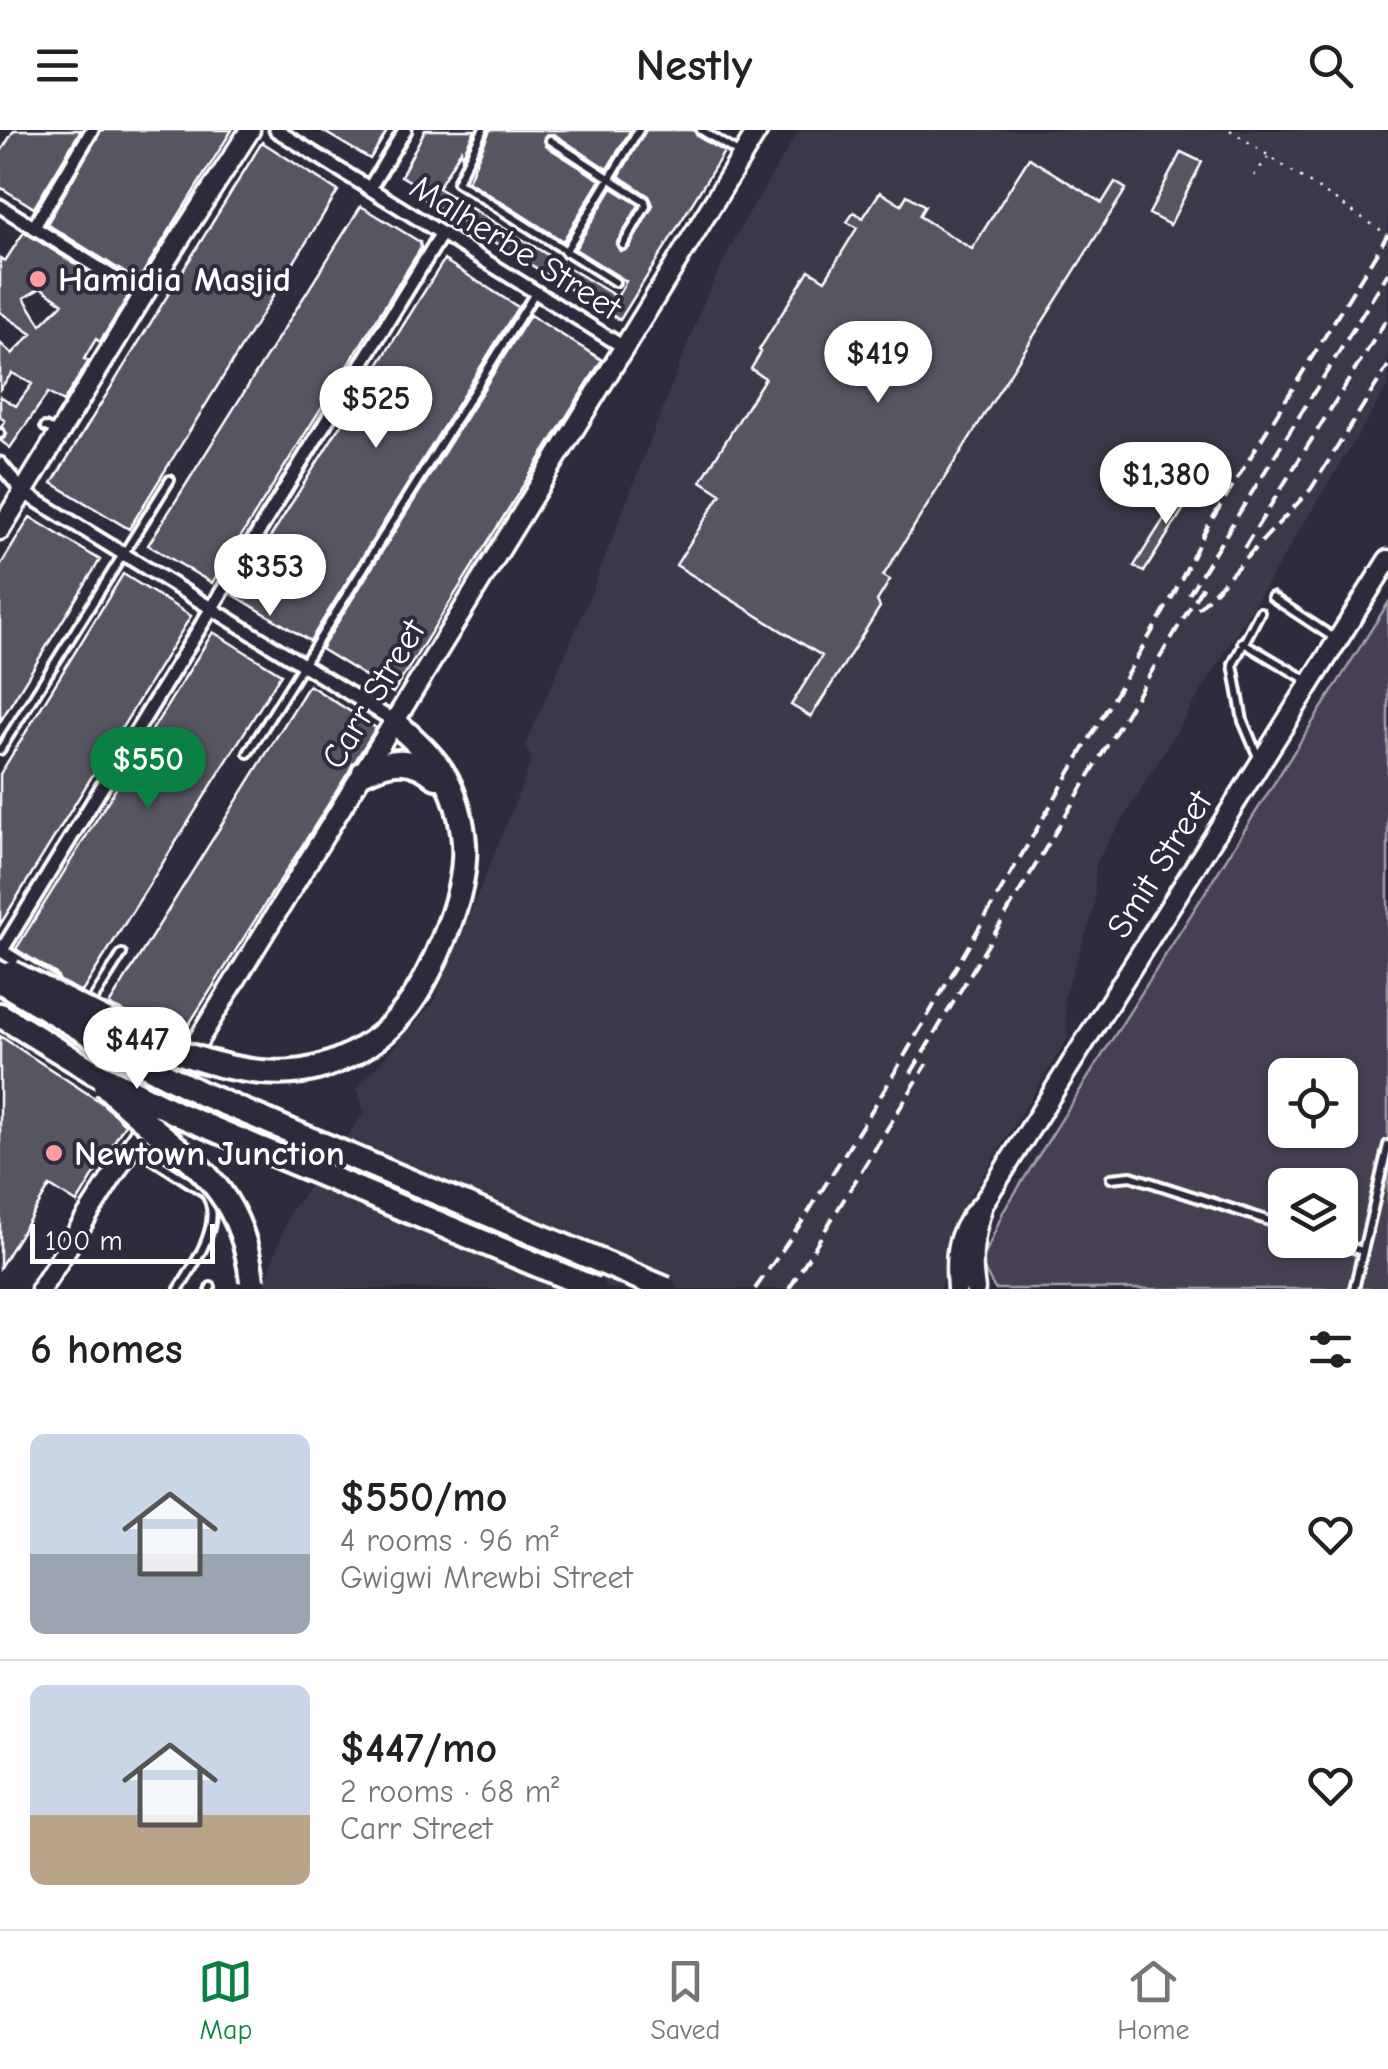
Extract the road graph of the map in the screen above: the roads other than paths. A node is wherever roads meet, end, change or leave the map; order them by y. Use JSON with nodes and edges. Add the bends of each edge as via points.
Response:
{"nodes":[{"id":1,"x":92,"y":130,"type":"edge"},
{"id":2,"x":250,"y":130,"type":"edge"},
{"id":3,"x":276,"y":130,"type":"edge"},
{"id":4,"x":406,"y":130,"type":"edge"},
{"id":5,"x":484,"y":130,"type":"edge"},
{"id":6,"x":639,"y":130,"type":"edge"},
{"id":7,"x":701,"y":130,"type":"edge"},
{"id":8,"x":758,"y":130,"type":"edge"},
{"id":9,"x":550,"y":140,"type":"dead end"},
{"id":10,"x":742,"y":156,"type":"junction"},
{"id":11,"x":611,"y":176,"type":"junction"},
{"id":12,"x":369,"y":188,"type":"junction"},
{"id":13,"x":0,"y":206,"type":"edge"},
{"id":14,"x":34,"y":227,"type":"junction"},
{"id":15,"x":442,"y":234,"type":"junction"},
{"id":16,"x":624,"y":245,"type":"dead end"},
{"id":17,"x":565,"y":252,"type":"junction"},
{"id":18,"x":615,"y":282,"type":"dead end"},
{"id":19,"x":536,"y":292,"type":"junction"},
{"id":20,"x":143,"y":296,"type":"junction"},
{"id":21,"x":625,"y":348,"type":"junction"},
{"id":22,"x":0,"y":464,"type":"edge"},
{"id":23,"x":170,"y":480,"type":"dead end"},
{"id":24,"x":23,"y":492,"type":"junction"},
{"id":25,"x":0,"y":530,"type":"edge"},
{"id":26,"x":124,"y":554,"type":"junction"},
{"id":27,"x":1388,"y":560,"type":"edge"},
{"id":28,"x":1272,"y":597,"type":"dead end"},
{"id":29,"x":214,"y":608,"type":"junction"},
{"id":30,"x":1260,"y":612,"type":"dead end"},
{"id":31,"x":1338,"y":640,"type":"junction"},
{"id":32,"x":1242,"y":642,"type":"junction"},
{"id":33,"x":301,"y":664,"type":"junction"},
{"id":34,"x":1312,"y":684,"type":"junction"},
{"id":35,"x":394,"y":720,"type":"junction"},
{"id":36,"x":0,"y":750,"type":"edge"},
{"id":37,"x":248,"y":753,"type":"dead end"},
{"id":38,"x":1261,"y":765,"type":"junction"},
{"id":39,"x":364,"y":772,"type":"junction"},
{"id":40,"x":450,"y":788,"type":"junction"},
{"id":41,"x":122,"y":954,"type":"dead end"},
{"id":42,"x":1,"y":956,"type":"edge"},
{"id":43,"x":0,"y":982,"type":"edge"},
{"id":44,"x":89,"y":1006,"type":"junction"},
{"id":45,"x":0,"y":1014,"type":"edge"},
{"id":46,"x":183,"y":1065,"type":"junction"},
{"id":47,"x":92,"y":1072,"type":"junction"},
{"id":48,"x":132,"y":1145,"type":"junction"},
{"id":49,"x":1388,"y":1145,"type":"edge"},
{"id":50,"x":1111,"y":1178,"type":"dead end"},
{"id":51,"x":1268,"y":1220,"type":"edge"},
{"id":52,"x":1358,"y":1250,"type":"edge"},
{"id":53,"x":1362,"y":1251,"type":"junction"},
{"id":54,"x":251,"y":1285,"type":"edge"},
{"id":55,"x":972,"y":1288,"type":"edge"},
{"id":56,"x":41,"y":1289,"type":"edge"},
{"id":57,"x":180,"y":1289,"type":"edge"},
{"id":58,"x":595,"y":1289,"type":"edge"},
{"id":59,"x":666,"y":1289,"type":"edge"},
{"id":60,"x":1354,"y":1289,"type":"edge"}],
"edges":[{"from":1,"to":14,"type":"street"},
{"from":2,"to":20,"type":"street"},
{"from":3,"to":12,"type":"street","name":"Malherbe Street"},
{"from":4,"to":12,"type":"street"},
{"from":5,"to":17,"type":"lane","via":[[457,182]]},
{"from":6,"to":11,"type":"lane"},
{"from":7,"to":10,"type":"lane"},
{"from":8,"to":10,"type":"street","name":"Carr Street"},
{"from":9,"to":11,"type":"lane"},
{"from":10,"to":21,"type":"street","name":"Carr Street"},
{"from":11,"to":16,"type":"lane","via":[[646,206]]},
{"from":11,"to":17,"type":"lane"},
{"from":12,"to":15,"type":"street","name":"Malherbe Street"},
{"from":13,"to":14,"type":"street"},
{"from":14,"to":20,"type":"street"},
{"from":15,"to":19,"type":"street","name":"Malherbe Street"},
{"from":15,"to":29,"type":"street"},
{"from":17,"to":18,"type":"lane"},
{"from":19,"to":21,"type":"street","name":"Malherbe Street"},
{"from":19,"to":33,"type":"lane"},
{"from":20,"to":24,"type":"street","via":[[52,430]]},
{"from":21,"to":35,"type":"street","name":"Carr Street"},
{"from":22,"to":24,"type":"street"},
{"from":23,"to":26,"type":"lane"},
{"from":24,"to":25,"type":"street"},
{"from":24,"to":26,"type":"street"},
{"from":26,"to":29,"type":"street"},
{"from":26,"to":36,"type":"lane"},
{"from":27,"to":31,"type":"street","name":"Smit Street"},
{"from":28,"to":31,"type":"lane"},
{"from":29,"to":33,"type":"street"},
{"from":29,"to":42,"type":"street"},
{"from":30,"to":32,"type":"lane"},
{"from":31,"to":34,"type":"street","name":"Smit Street"},
{"from":32,"to":34,"type":"lane"},
{"from":32,"to":38,"type":"lane","via":[[1233,664],[1238,701]]},
{"from":33,"to":35,"type":"street"},
{"from":33,"to":37,"type":"lane"},
{"from":34,"to":38,"type":"street","name":"Smit Street"},
{"from":35,"to":39,"type":"street","name":"Carr Street"},
{"from":35,"to":40,"type":"highway"},
{"from":38,"to":55,"type":"street","name":"Smit Street","via":[[961,1230],[955,1260]]},
{"from":39,"to":40,"type":"highway","via":[[408,760]]},
{"from":39,"to":46,"type":"street","name":"Carr Street"},
{"from":40,"to":42,"type":"highway","bridge":true,"via":[[463,872],[424,978],[387,1030],[324,1066],[266,1074],[208,1063],[164,1046]]},
{"from":41,"to":44,"type":"lane"},
{"from":42,"to":44,"type":"street"},
{"from":43,"to":59,"type":"highway","bridge":true,"via":[[200,1092]]},
{"from":44,"to":46,"type":"street"},
{"from":45,"to":47,"type":"highway"},
{"from":46,"to":48,"type":"street","name":"Carr Street"},
{"from":47,"to":54,"type":"highway","bridge":true,"via":[[211,1179],[241,1226]]},
{"from":47,"to":58,"type":"highway","bridge":true},
{"from":48,"to":56,"type":"street","name":"Carr Street"},
{"from":48,"to":57,"type":"lane","via":[[211,1201],[212,1220]]},
{"from":49,"to":53,"type":"lane"},
{"from":50,"to":51,"type":"lane","via":[[1131,1176]]},
{"from":52,"to":53,"type":"lane"},
{"from":53,"to":60,"type":"lane"}]}
